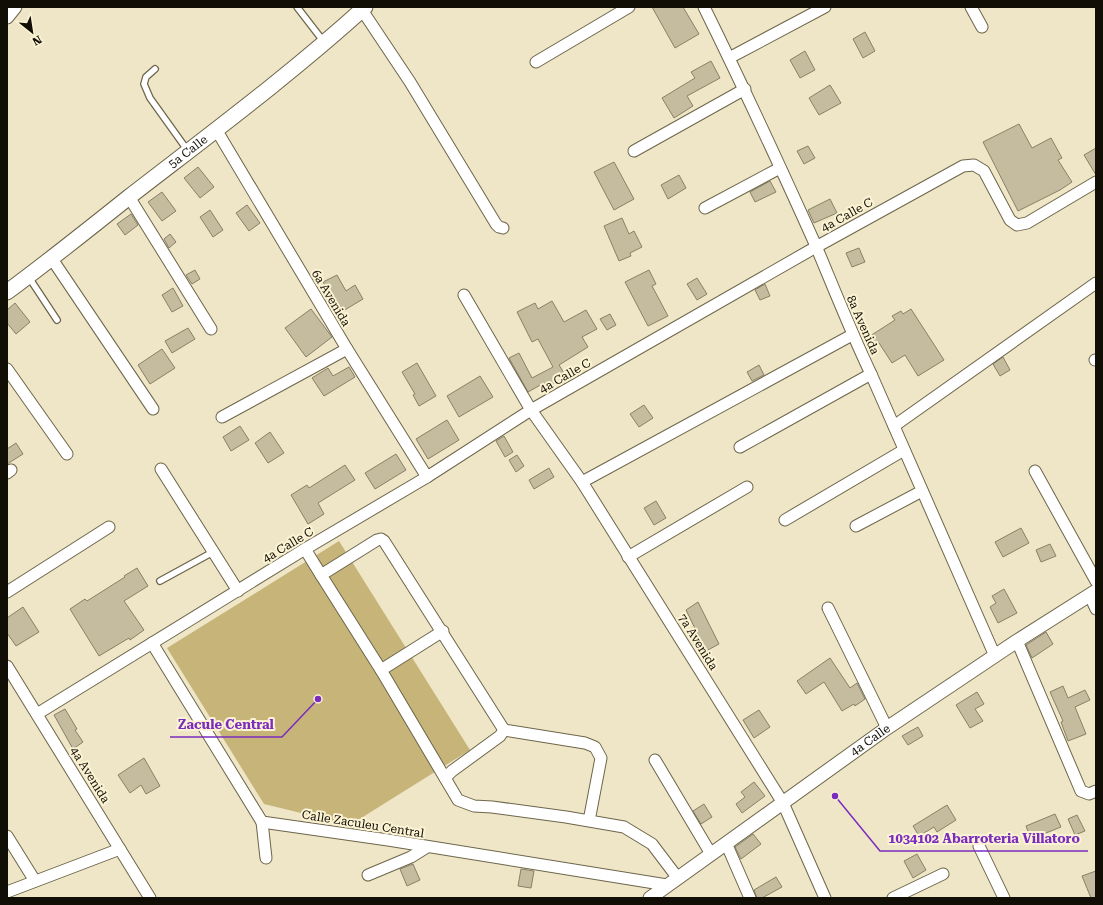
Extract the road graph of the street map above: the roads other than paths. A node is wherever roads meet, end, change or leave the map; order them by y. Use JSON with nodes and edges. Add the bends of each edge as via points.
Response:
{"nodes":[{"id":1,"x":15,"y":7,"type":"edge"},
{"id":2,"x":297,"y":7,"type":"edge"},
{"id":3,"x":629,"y":7,"type":"edge"},
{"id":4,"x":704,"y":7,"type":"edge"},
{"id":5,"x":825,"y":7,"type":"edge"},
{"id":6,"x":971,"y":7,"type":"edge"},
{"id":7,"x":364,"y":8,"type":"edge"},
{"id":8,"x":7,"y":17,"type":"edge"},
{"id":9,"x":982,"y":27,"type":"dead end"},
{"id":10,"x":325,"y":43,"type":"junction"},
{"id":11,"x":729,"y":58,"type":"junction"},
{"id":12,"x":536,"y":62,"type":"dead end"},
{"id":13,"x":155,"y":69,"type":"dead end"},
{"id":14,"x":745,"y":89,"type":"junction"},
{"id":15,"x":217,"y":130,"type":"junction"},
{"id":16,"x":634,"y":150,"type":"dead end"},
{"id":17,"x":189,"y":152,"type":"junction"},
{"id":18,"x":780,"y":168,"type":"junction"},
{"id":19,"x":1096,"y":182,"type":"edge"},
{"id":20,"x":129,"y":197,"type":"junction"},
{"id":21,"x":704,"y":208,"type":"dead end"},
{"id":22,"x":504,"y":228,"type":"dead end"},
{"id":23,"x":816,"y":247,"type":"junction"},
{"id":24,"x":52,"y":259,"type":"junction"},
{"id":25,"x":28,"y":276,"type":"junction"},
{"id":26,"x":1096,"y":283,"type":"edge"},
{"id":27,"x":7,"y":292,"type":"edge"},
{"id":28,"x":464,"y":295,"type":"dead end"},
{"id":29,"x":57,"y":320,"type":"dead end"},
{"id":30,"x":211,"y":329,"type":"dead end"},
{"id":31,"x":852,"y":335,"type":"junction"},
{"id":32,"x":347,"y":349,"type":"junction"},
{"id":33,"x":7,"y":369,"type":"edge"},
{"id":34,"x":872,"y":374,"type":"junction"},
{"id":35,"x":153,"y":409,"type":"dead end"},
{"id":36,"x":531,"y":410,"type":"junction"},
{"id":37,"x":222,"y":417,"type":"dead end"},
{"id":38,"x":894,"y":426,"type":"junction"},
{"id":39,"x":740,"y":447,"type":"dead end"},
{"id":40,"x":904,"y":450,"type":"junction"},
{"id":41,"x":67,"y":454,"type":"dead end"},
{"id":42,"x":161,"y":469,"type":"dead end"},
{"id":43,"x":1035,"y":471,"type":"dead end"},
{"id":44,"x":427,"y":477,"type":"junction"},
{"id":45,"x":582,"y":482,"type":"junction"},
{"id":46,"x":747,"y":487,"type":"dead end"},
{"id":47,"x":922,"y":491,"type":"junction"},
{"id":48,"x":785,"y":520,"type":"dead end"},
{"id":49,"x":856,"y":526,"type":"dead end"},
{"id":50,"x":109,"y":527,"type":"dead end"},
{"id":51,"x":305,"y":549,"type":"junction"},
{"id":52,"x":213,"y":552,"type":"junction"},
{"id":53,"x":628,"y":557,"type":"junction"},
{"id":54,"x":321,"y":575,"type":"junction"},
{"id":55,"x":160,"y":581,"type":"dead end"},
{"id":56,"x":1096,"y":581,"type":"edge"},
{"id":57,"x":238,"y":591,"type":"junction"},
{"id":58,"x":7,"y":592,"type":"edge"},
{"id":59,"x":1093,"y":594,"type":"edge"},
{"id":60,"x":828,"y":608,"type":"dead end"},
{"id":61,"x":1096,"y":609,"type":"edge"},
{"id":62,"x":443,"y":632,"type":"junction"},
{"id":63,"x":1017,"y":641,"type":"junction"},
{"id":64,"x":152,"y":643,"type":"junction"},
{"id":65,"x":995,"y":656,"type":"junction"},
{"id":66,"x":7,"y":666,"type":"edge"},
{"id":67,"x":380,"y":670,"type":"junction"},
{"id":68,"x":37,"y":714,"type":"junction"},
{"id":69,"x":887,"y":728,"type":"junction"},
{"id":70,"x":504,"y":730,"type":"junction"},
{"id":71,"x":655,"y":760,"type":"dead end"},
{"id":72,"x":445,"y":778,"type":"junction"},
{"id":73,"x":1096,"y":790,"type":"edge"},
{"id":74,"x":783,"y":803,"type":"junction"},
{"id":75,"x":589,"y":821,"type":"junction"},
{"id":76,"x":262,"y":822,"type":"junction"},
{"id":77,"x":7,"y":836,"type":"edge"},
{"id":78,"x":726,"y":843,"type":"junction"},
{"id":79,"x":427,"y":846,"type":"junction"},
{"id":80,"x":979,"y":846,"type":"dead end"},
{"id":81,"x":120,"y":849,"type":"junction"},
{"id":82,"x":712,"y":854,"type":"junction"},
{"id":83,"x":266,"y":858,"type":"dead end"},
{"id":84,"x":943,"y":874,"type":"dead end"},
{"id":85,"x":368,"y":875,"type":"dead end"},
{"id":86,"x":35,"y":881,"type":"junction"},
{"id":87,"x":672,"y":881,"type":"junction"},
{"id":88,"x":7,"y":892,"type":"edge"},
{"id":89,"x":150,"y":898,"type":"edge"},
{"id":90,"x":650,"y":898,"type":"edge"},
{"id":91,"x":750,"y":898,"type":"edge"},
{"id":92,"x":824,"y":898,"type":"edge"},
{"id":93,"x":893,"y":898,"type":"edge"},
{"id":94,"x":1004,"y":898,"type":"edge"}],
"edges":[{"from":1,"to":8,"type":"street"},
{"from":2,"to":10,"type":"lane"},
{"from":3,"to":12,"type":"street"},
{"from":4,"to":11,"type":"street","name":"8a Avenida"},
{"from":5,"to":11,"type":"street"},
{"from":6,"to":9,"type":"street"},
{"from":7,"to":10,"type":"main road","name":"5a Calle"},
{"from":7,"to":22,"type":"street","via":[[496,224]]},
{"from":10,"to":15,"type":"main road","name":"5a Calle"},
{"from":11,"to":14,"type":"street","name":"8a Avenida"},
{"from":13,"to":17,"type":"lane","via":[[146,77],[144,84],[150,98]]},
{"from":14,"to":16,"type":"street"},
{"from":14,"to":18,"type":"street","name":"8a Avenida"},
{"from":15,"to":17,"type":"main road","name":"5a Calle"},
{"from":15,"to":32,"type":"street","name":"6a Avenida"},
{"from":17,"to":20,"type":"main road","name":"5a Calle"},
{"from":18,"to":21,"type":"street"},
{"from":18,"to":23,"type":"street","name":"8a Avenida"},
{"from":19,"to":23,"type":"street","name":"4a Calle C","via":[[1027,223],[1017,225],[1010,220],[984,171],[974,165],[963,166]]},
{"from":20,"to":24,"type":"main road","name":"5a Calle"},
{"from":20,"to":30,"type":"street"},
{"from":23,"to":31,"type":"street","name":"8a Avenida"},
{"from":23,"to":36,"type":"street","name":"4a Calle C"},
{"from":24,"to":25,"type":"main road","name":"5a Calle"},
{"from":24,"to":35,"type":"street"},
{"from":25,"to":27,"type":"main road","name":"5a Calle"},
{"from":25,"to":29,"type":"lane"},
{"from":26,"to":38,"type":"street"},
{"from":28,"to":36,"type":"street","name":"7a Avenida"},
{"from":31,"to":34,"type":"street","name":"8a Avenida"},
{"from":31,"to":45,"type":"street"},
{"from":32,"to":37,"type":"street"},
{"from":32,"to":44,"type":"street","name":"6a Avenida"},
{"from":33,"to":41,"type":"street"},
{"from":34,"to":38,"type":"street","name":"8a Avenida"},
{"from":34,"to":39,"type":"street"},
{"from":36,"to":44,"type":"street","name":"4a Calle C"},
{"from":36,"to":45,"type":"street","name":"7a Avenida"},
{"from":38,"to":40,"type":"street","name":"8a Avenida"},
{"from":40,"to":47,"type":"street","name":"8a Avenida"},
{"from":40,"to":48,"type":"street"},
{"from":42,"to":52,"type":"street"},
{"from":43,"to":56,"type":"street"},
{"from":44,"to":51,"type":"street","name":"4a Calle C"},
{"from":45,"to":53,"type":"street","name":"7a Avenida"},
{"from":46,"to":53,"type":"street"},
{"from":47,"to":49,"type":"street"},
{"from":47,"to":65,"type":"street","name":"8a Avenida"},
{"from":50,"to":58,"type":"street"},
{"from":51,"to":54,"type":"street"},
{"from":51,"to":57,"type":"street","name":"4a Calle C"},
{"from":52,"to":55,"type":"lane"},
{"from":52,"to":57,"type":"street"},
{"from":53,"to":74,"type":"street","name":"7a Avenida"},
{"from":54,"to":62,"type":"street","via":[[377,540],[384,540]]},
{"from":54,"to":67,"type":"street"},
{"from":57,"to":64,"type":"street","name":"4a Calle C"},
{"from":59,"to":61,"type":"street"},
{"from":59,"to":63,"type":"street","name":"4a Calle"},
{"from":60,"to":69,"type":"street"},
{"from":62,"to":67,"type":"street"},
{"from":62,"to":70,"type":"street"},
{"from":63,"to":65,"type":"street","name":"4a Calle"},
{"from":63,"to":73,"type":"street","via":[[1081,791],[1089,794]]},
{"from":64,"to":68,"type":"street","name":"4a Calle C"},
{"from":64,"to":76,"type":"street"},
{"from":65,"to":69,"type":"street","name":"4a Calle"},
{"from":66,"to":68,"type":"street","name":"4a Avenida"},
{"from":67,"to":72,"type":"street"},
{"from":68,"to":81,"type":"street","name":"4a Avenida"},
{"from":69,"to":74,"type":"street","name":"4a Calle"},
{"from":70,"to":72,"type":"street","via":[[500,736],[452,770]]},
{"from":70,"to":75,"type":"street","via":[[585,743],[595,747],[601,758]]},
{"from":71,"to":82,"type":"street"},
{"from":72,"to":75,"type":"street","via":[[458,800],[474,806]]},
{"from":74,"to":78,"type":"street","name":"4a Calle"},
{"from":74,"to":92,"type":"street","name":"7a Avenida"},
{"from":75,"to":87,"type":"street","via":[[624,827],[652,844]]},
{"from":76,"to":79,"type":"street","name":"Calle Zaculeu Central"},
{"from":76,"to":83,"type":"street"},
{"from":77,"to":86,"type":"street"},
{"from":78,"to":82,"type":"street","name":"4a Calle"},
{"from":78,"to":91,"type":"street"},
{"from":79,"to":85,"type":"street","via":[[411,857]]},
{"from":79,"to":87,"type":"street","name":"Calle Zaculeu Central"},
{"from":80,"to":94,"type":"street"},
{"from":81,"to":86,"type":"street"},
{"from":81,"to":89,"type":"street","name":"4a Avenida"},
{"from":82,"to":87,"type":"street","name":"4a Calle"},
{"from":84,"to":93,"type":"street"},
{"from":86,"to":88,"type":"street"},
{"from":87,"to":90,"type":"street","name":"4a Calle"}]}
